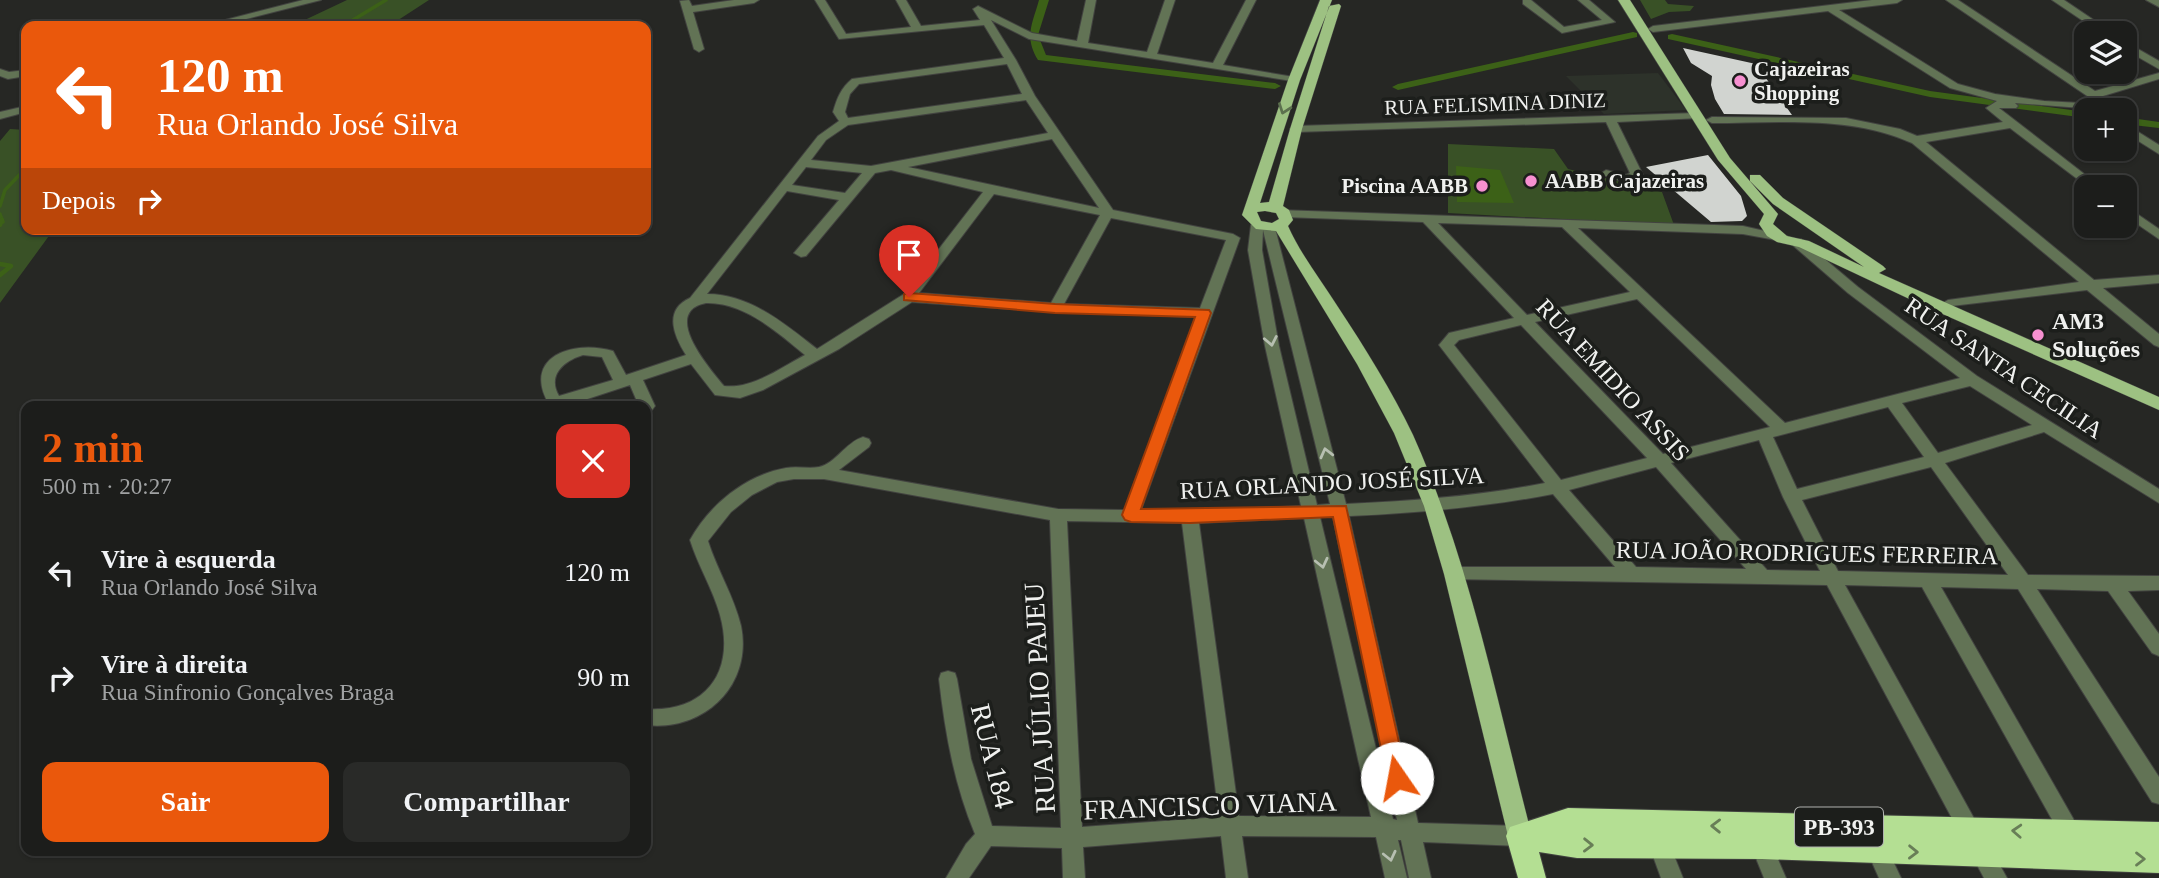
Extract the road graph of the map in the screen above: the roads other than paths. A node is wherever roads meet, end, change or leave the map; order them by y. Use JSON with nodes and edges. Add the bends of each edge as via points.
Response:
{"nodes":[{"id":1,"x":316,"y":0,"type":"edge"},
{"id":2,"x":754,"y":0,"type":"edge"},
{"id":3,"x":820,"y":0,"type":"edge"},
{"id":4,"x":901,"y":0,"type":"edge"},
{"id":5,"x":1091,"y":0,"type":"edge"},
{"id":6,"x":1170,"y":0,"type":"edge"},
{"id":7,"x":1251,"y":0,"type":"edge"},
{"id":8,"x":1326,"y":0,"type":"edge"},
{"id":9,"x":1337,"y":0,"type":"edge"},
{"id":10,"x":1583,"y":0,"type":"edge"},
{"id":11,"x":1624,"y":0,"type":"edge"},
{"id":12,"x":1633,"y":0,"type":"edge"},
{"id":13,"x":1897,"y":0,"type":"edge"},
{"id":14,"x":1938,"y":0,"type":"edge"},
{"id":15,"x":1951,"y":0,"type":"edge"},
{"id":16,"x":2057,"y":0,"type":"edge"},
{"id":17,"x":2151,"y":0,"type":"edge"},
{"id":18,"x":1527,"y":2,"type":"dead end"},
{"id":19,"x":975,"y":4,"type":"edge"},
{"id":20,"x":2159,"y":4,"type":"edge"},
{"id":21,"x":687,"y":5,"type":"edge"},
{"id":22,"x":277,"y":6,"type":"edge"},
{"id":23,"x":1831,"y":9,"type":"junction"},
{"id":24,"x":224,"y":21,"type":"edge"},
{"id":25,"x":2089,"y":21,"type":"edge"},
{"id":26,"x":990,"y":27,"type":"junction"},
{"id":27,"x":1653,"y":29,"type":"junction"},
{"id":28,"x":918,"y":30,"type":"junction"},
{"id":29,"x":1029,"y":36,"type":"junction"},
{"id":30,"x":1082,"y":44,"type":"junction"},
{"id":31,"x":699,"y":49,"type":"dead end"},
{"id":32,"x":2137,"y":52,"type":"edge"},
{"id":33,"x":1151,"y":56,"type":"junction"},
{"id":34,"x":1011,"y":60,"type":"junction"},
{"id":35,"x":2159,"y":66,"type":"edge"},
{"id":36,"x":1217,"y":67,"type":"junction"},
{"id":37,"x":0,"y":72,"type":"edge"},
{"id":38,"x":21,"y":74,"type":"edge"},
{"id":39,"x":2159,"y":76,"type":"edge"},
{"id":40,"x":1294,"y":80,"type":"junction"},
{"id":41,"x":1029,"y":96,"type":"junction"},
{"id":42,"x":2087,"y":98,"type":"edge"},
{"id":43,"x":2088,"y":98,"type":"edge"},
{"id":44,"x":2113,"y":98,"type":"edge"},
{"id":45,"x":2074,"y":106,"type":"edge"},
{"id":46,"x":21,"y":110,"type":"edge"},
{"id":47,"x":2074,"y":115,"type":"edge"},
{"id":48,"x":0,"y":116,"type":"edge"},
{"id":49,"x":1696,"y":116,"type":"junction"},
{"id":50,"x":1610,"y":119,"type":"junction"},
{"id":51,"x":1712,"y":120,"type":"junction"},
{"id":52,"x":845,"y":122,"type":"junction"},
{"id":53,"x":2011,"y":124,"type":"junction"},
{"id":54,"x":2137,"y":127,"type":"edge"},
{"id":55,"x":1296,"y":129,"type":"junction"},
{"id":56,"x":2137,"y":130,"type":"edge"},
{"id":57,"x":1054,"y":135,"type":"junction"},
{"id":58,"x":1916,"y":140,"type":"junction"},
{"id":59,"x":2159,"y":140,"type":"edge"},
{"id":60,"x":2159,"y":150,"type":"edge"},
{"id":61,"x":801,"y":163,"type":"junction"},
{"id":62,"x":890,"y":166,"type":"junction"},
{"id":63,"x":871,"y":170,"type":"junction"},
{"id":64,"x":1606,"y":174,"type":"dead end"},
{"id":65,"x":2079,"y":175,"type":"edge"},
{"id":66,"x":783,"y":187,"type":"junction"},
{"id":67,"x":991,"y":190,"type":"junction"},
{"id":68,"x":847,"y":197,"type":"junction"},
{"id":69,"x":1108,"y":212,"type":"junction"},
{"id":70,"x":1793,"y":212,"type":"junction"},
{"id":71,"x":1768,"y":218,"type":"junction"},
{"id":72,"x":1267,"y":219,"type":"junction"},
{"id":73,"x":1427,"y":219,"type":"junction"},
{"id":74,"x":2137,"y":219,"type":"edge"},
{"id":75,"x":1565,"y":223,"type":"junction"},
{"id":76,"x":1743,"y":230,"type":"junction"},
{"id":77,"x":1823,"y":233,"type":"junction"},
{"id":78,"x":2159,"y":235,"type":"edge"},
{"id":79,"x":1233,"y":238,"type":"junction"},
{"id":80,"x":1794,"y":242,"type":"junction"},
{"id":81,"x":801,"y":253,"type":"dead end"},
{"id":82,"x":2159,"y":279,"type":"edge"},
{"id":83,"x":2090,"y":285,"type":"junction"},
{"id":84,"x":1640,"y":294,"type":"junction"},
{"id":85,"x":909,"y":297,"type":"junction"},
{"id":86,"x":1287,"y":298,"type":"junction"},
{"id":87,"x":696,"y":299,"type":"junction"},
{"id":88,"x":1263,"y":299,"type":"junction"},
{"id":89,"x":1948,"y":304,"type":"junction"},
{"id":90,"x":1055,"y":308,"type":"junction"},
{"id":91,"x":1204,"y":313,"type":"junction"},
{"id":92,"x":1527,"y":321,"type":"junction"},
{"id":93,"x":2159,"y":342,"type":"edge"},
{"id":94,"x":816,"y":356,"type":"junction"},
{"id":95,"x":694,"y":358,"type":"junction"},
{"id":96,"x":628,"y":379,"type":"junction"},
{"id":97,"x":1972,"y":380,"type":"junction"},
{"id":98,"x":2159,"y":394,"type":"edge"},
{"id":99,"x":554,"y":401,"type":"edge"},
{"id":100,"x":565,"y":401,"type":"edge"},
{"id":101,"x":643,"y":401,"type":"edge"},
{"id":102,"x":1893,"y":402,"type":"junction"},
{"id":103,"x":2159,"y":404,"type":"edge"},
{"id":104,"x":2046,"y":426,"type":"junction"},
{"id":105,"x":1773,"y":432,"type":"junction"},
{"id":106,"x":863,"y":443,"type":"dead end"},
{"id":107,"x":1935,"y":460,"type":"junction"},
{"id":108,"x":1660,"y":461,"type":"junction"},
{"id":109,"x":824,"y":473,"type":"junction"},
{"id":110,"x":1557,"y":487,"type":"junction"},
{"id":111,"x":1791,"y":497,"type":"junction"},
{"id":112,"x":2159,"y":497,"type":"edge"},
{"id":113,"x":1433,"y":506,"type":"junction"},
{"id":114,"x":1340,"y":510,"type":"junction"},
{"id":115,"x":1310,"y":511,"type":"junction"},
{"id":116,"x":1058,"y":515,"type":"junction"},
{"id":117,"x":1131,"y":515,"type":"junction"},
{"id":118,"x":1190,"y":517,"type":"junction"},
{"id":119,"x":1454,"y":574,"type":"junction"},
{"id":120,"x":1631,"y":574,"type":"junction"},
{"id":121,"x":1762,"y":576,"type":"junction"},
{"id":122,"x":1833,"y":578,"type":"junction"},
{"id":123,"x":1928,"y":581,"type":"junction"},
{"id":124,"x":2022,"y":581,"type":"junction"},
{"id":125,"x":2159,"y":583,"type":"edge"},
{"id":126,"x":2113,"y":584,"type":"junction"},
{"id":127,"x":2159,"y":648,"type":"edge"},
{"id":128,"x":948,"y":679,"type":"dead end"},
{"id":129,"x":651,"y":717,"type":"edge"},
{"id":130,"x":2159,"y":795,"type":"edge"},
{"id":131,"x":1230,"y":827,"type":"junction"},
{"id":132,"x":1384,"y":827,"type":"junction"},
{"id":133,"x":1967,"y":829,"type":"junction"},
{"id":134,"x":1408,"y":832,"type":"junction"},
{"id":135,"x":2071,"y":834,"type":"junction"},
{"id":136,"x":2159,"y":835,"type":"edge"},
{"id":137,"x":986,"y":836,"type":"junction"},
{"id":138,"x":1520,"y":836,"type":"junction"},
{"id":139,"x":1757,"y":836,"type":"junction"},
{"id":140,"x":1074,"y":838,"type":"junction"},
{"id":141,"x":1660,"y":845,"type":"junction"},
{"id":142,"x":1878,"y":851,"type":"junction"},
{"id":143,"x":1982,"y":853,"type":"junction"},
{"id":144,"x":2159,"y":859,"type":"edge"},
{"id":145,"x":957,"y":878,"type":"edge"},
{"id":146,"x":1074,"y":878,"type":"edge"},
{"id":147,"x":1237,"y":878,"type":"edge"},
{"id":148,"x":1396,"y":878,"type":"edge"},
{"id":149,"x":1420,"y":878,"type":"edge"},
{"id":150,"x":1532,"y":878,"type":"edge"},
{"id":151,"x":1672,"y":878,"type":"edge"},
{"id":152,"x":1775,"y":878,"type":"edge"},
{"id":153,"x":1890,"y":878,"type":"edge"},
{"id":154,"x":1996,"y":878,"type":"edge"}],
"edges":[{"from":1,"to":22,"type":"street"},
{"from":2,"to":21,"type":"street"},
{"from":3,"to":28,"type":"street","via":[[843,37]]},
{"from":4,"to":28,"type":"street"},
{"from":5,"to":30,"type":"street"},
{"from":6,"to":33,"type":"street"},
{"from":7,"to":36,"type":"street"},
{"from":8,"to":40,"type":"main road"},
{"from":9,"to":55,"type":"main road"},
{"from":10,"to":18,"type":"street","via":[[1611,22],[1562,30]]},
{"from":11,"to":49,"type":"main road"},
{"from":12,"to":27,"type":"main road"},
{"from":13,"to":23,"type":"street"},
{"from":14,"to":42,"type":"street"},
{"from":15,"to":43,"type":"street"},
{"from":16,"to":25,"type":"street"},
{"from":17,"to":20,"type":"street"},
{"from":19,"to":26,"type":"street"},
{"from":19,"to":29,"type":"street"},
{"from":21,"to":31,"type":"street"},
{"from":22,"to":24,"type":"street"},
{"from":23,"to":27,"type":"street"},
{"from":23,"to":45,"type":"street","via":[[1961,89]]},
{"from":26,"to":28,"type":"street"},
{"from":26,"to":29,"type":"street"},
{"from":26,"to":34,"type":"street"},
{"from":27,"to":51,"type":"main road"},
{"from":29,"to":30,"type":"street"},
{"from":30,"to":33,"type":"street"},
{"from":32,"to":35,"type":"street"},
{"from":33,"to":36,"type":"street"},
{"from":34,"to":41,"type":"street"},
{"from":34,"to":52,"type":"street","via":[[856,81],[841,99],[839,111]]},
{"from":36,"to":40,"type":"street"},
{"from":37,"to":38,"type":"street"},
{"from":39,"to":44,"type":"street"},
{"from":40,"to":72,"type":"main road","one_way":true,"via":[[1272,141]]},
{"from":41,"to":52,"type":"street"},
{"from":41,"to":57,"type":"street"},
{"from":46,"to":48,"type":"street"},
{"from":47,"to":53,"type":"street","via":[[1993,106]]},
{"from":49,"to":50,"type":"street","name":"RUA FELISMINA DINIZ"},
{"from":49,"to":71,"type":"main road"},
{"from":50,"to":55,"type":"street","name":"RUA FELISMINA DINIZ"},
{"from":50,"to":64,"type":"street","via":[[1637,175],[1627,179]]},
{"from":51,"to":58,"type":"street","via":[[1860,122],[1901,131]]},
{"from":51,"to":70,"type":"main road","via":[[1752,175]]},
{"from":52,"to":61,"type":"street","via":[[822,138]]},
{"from":53,"to":58,"type":"street"},
{"from":53,"to":65,"type":"street"},
{"from":54,"to":59,"type":"street"},
{"from":55,"to":72,"type":"main road"},
{"from":56,"to":60,"type":"street"},
{"from":57,"to":62,"type":"street"},
{"from":57,"to":69,"type":"street"},
{"from":58,"to":83,"type":"street"},
{"from":61,"to":63,"type":"street"},
{"from":61,"to":66,"type":"street"},
{"from":62,"to":63,"type":"street"},
{"from":62,"to":67,"type":"street"},
{"from":63,"to":68,"type":"street"},
{"from":66,"to":68,"type":"street"},
{"from":66,"to":87,"type":"street"},
{"from":67,"to":69,"type":"street"},
{"from":67,"to":85,"type":"street"},
{"from":68,"to":81,"type":"street"},
{"from":69,"to":79,"type":"street"},
{"from":69,"to":90,"type":"street"},
{"from":70,"to":71,"type":"main road"},
{"from":70,"to":77,"type":"main road"},
{"from":71,"to":76,"type":"street"},
{"from":71,"to":80,"type":"main road","via":[[1768,229]]},
{"from":72,"to":73,"type":"street"},
{"from":72,"to":79,"type":"street"},
{"from":72,"to":86,"type":"street"},
{"from":72,"to":88,"type":"street","via":[[1255,250]]},
{"from":72,"to":113,"type":"main road","via":[[1289,244],[1366,364],[1403,433]]},
{"from":73,"to":75,"type":"street"},
{"from":73,"to":92,"type":"street","name":"RUA EMIDIO ASSIS"},
{"from":74,"to":78,"type":"street"},
{"from":75,"to":76,"type":"street"},
{"from":75,"to":84,"type":"street"},
{"from":76,"to":80,"type":"street"},
{"from":77,"to":80,"type":"main road","via":[[1819,239]]},
{"from":77,"to":89,"type":"main road","via":[[1876,268]]},
{"from":79,"to":91,"type":"street"},
{"from":80,"to":97,"type":"street","name":"RUA SANTA CECILIA"},
{"from":80,"to":103,"type":"main road"},
{"from":82,"to":83,"type":"street"},
{"from":83,"to":89,"type":"street"},
{"from":83,"to":93,"type":"street"},
{"from":84,"to":92,"type":"street"},
{"from":84,"to":105,"type":"street"},
{"from":85,"to":90,"type":"street"},
{"from":85,"to":94,"type":"street"},
{"from":86,"to":88,"type":"street"},
{"from":114,"to":86,"type":"street","one_way":true},
{"from":87,"to":94,"type":"street","via":[[727,300],[770,320]]},
{"from":87,"to":95,"type":"street","via":[[679,314],[683,337]]},
{"from":88,"to":115,"type":"street","one_way":true},
{"from":89,"to":98,"type":"main road"},
{"from":90,"to":91,"type":"street"},
{"from":91,"to":117,"type":"street"},
{"from":92,"to":108,"type":"street","name":"RUA EMIDIO ASSIS"},
{"from":92,"to":110,"type":"street","via":[[1454,335],[1446,345]]},
{"from":94,"to":95,"type":"street","via":[[740,393],[720,391]]},
{"from":95,"to":96,"type":"street"},
{"from":96,"to":99,"type":"street","via":[[599,349],[574,352],[546,373],[546,388]]},
{"from":96,"to":100,"type":"street"},
{"from":96,"to":101,"type":"street"},
{"from":97,"to":102,"type":"street","name":"RUA ORLANDO JOSÉ SILVA"},
{"from":97,"to":104,"type":"street","name":"RUA SANTA CECILIA"},
{"from":102,"to":105,"type":"street","name":"RUA ORLANDO JOSÉ SILVA"},
{"from":102,"to":107,"type":"street"},
{"from":104,"to":107,"type":"street"},
{"from":104,"to":112,"type":"street","name":"RUA SANTA CECILIA"},
{"from":105,"to":108,"type":"street","name":"RUA ORLANDO JOSÉ SILVA"},
{"from":105,"to":111,"type":"street"},
{"from":106,"to":109,"type":"street"},
{"from":107,"to":111,"type":"street"},
{"from":107,"to":124,"type":"street"},
{"from":108,"to":110,"type":"street","name":"RUA ORLANDO JOSÉ SILVA"},
{"from":108,"to":121,"type":"street","name":"RUA EMIDIO ASSIS"},
{"from":109,"to":116,"type":"street","name":"RUA ORLANDO JOSÉ SILVA"},
{"from":109,"to":129,"type":"street","name":"RUA ORLANDO JOSÉ SILVA","via":[[785,474],[752,486],[708,525],[699,540],[733,623],[729,671],[719,692],[702,705],[669,718]]},
{"from":110,"to":113,"type":"street","name":"RUA ORLANDO JOSÉ SILVA"},
{"from":110,"to":120,"type":"street"},
{"from":111,"to":122,"type":"street"},
{"from":113,"to":114,"type":"street","name":"RUA ORLANDO JOSÉ SILVA"},
{"from":113,"to":119,"type":"main road"},
{"from":114,"to":115,"type":"street","name":"RUA ORLANDO JOSÉ SILVA"},
{"from":114,"to":134,"type":"street"},
{"from":115,"to":118,"type":"street","name":"RUA ORLANDO JOSÉ SILVA"},
{"from":115,"to":132,"type":"street","one_way":true},
{"from":116,"to":117,"type":"street","name":"RUA ORLANDO JOSÉ SILVA"},
{"from":116,"to":140,"type":"street","name":"RUA JÚLIO PAJEU"},
{"from":117,"to":118,"type":"street","name":"RUA ORLANDO JOSÉ SILVA"},
{"from":118,"to":131,"type":"street"},
{"from":119,"to":120,"type":"street","name":"RUA JOÃO RODRIGUES FERREIRA"},
{"from":119,"to":138,"type":"main road"},
{"from":120,"to":121,"type":"street","name":"RUA JOÃO RODRIGUES FERREIRA"},
{"from":121,"to":122,"type":"street","name":"RUA JOÃO RODRIGUES FERREIRA"},
{"from":122,"to":123,"type":"street","name":"RUA JOÃO RODRIGUES FERREIRA"},
{"from":122,"to":133,"type":"street"},
{"from":123,"to":124,"type":"street","name":"RUA JOÃO RODRIGUES FERREIRA"},
{"from":123,"to":135,"type":"street"},
{"from":124,"to":126,"type":"street","name":"RUA JOÃO RODRIGUES FERREIRA"},
{"from":124,"to":130,"type":"street"},
{"from":125,"to":126,"type":"street","name":"RUA JOÃO RODRIGUES FERREIRA"},
{"from":126,"to":127,"type":"street"},
{"from":128,"to":137,"type":"street","name":"RUA 184","via":[[962,771]]},
{"from":131,"to":132,"type":"street","name":"FRANCISCO VIANA"},
{"from":131,"to":140,"type":"street","name":"FRANCISCO VIANA"},
{"from":131,"to":147,"type":"street"},
{"from":132,"to":134,"type":"street","name":"FRANCISCO VIANA"},
{"from":132,"to":148,"type":"street","one_way":true},
{"from":135,"to":133,"type":"highway","number":"PB-393","one_way":true},
{"from":133,"to":139,"type":"highway","number":"PB-393"},
{"from":133,"to":143,"type":"street"},
{"from":134,"to":138,"type":"street","name":"FRANCISCO VIANA"},
{"from":134,"to":149,"type":"street"},
{"from":135,"to":136,"type":"highway","number":"PB-393"},
{"from":137,"to":140,"type":"street","name":"FRANCISCO VIANA"},
{"from":137,"to":145,"type":"street","name":"RUA 184"},
{"from":139,"to":138,"type":"highway","number":"PB-393","one_way":true,"via":[[1568,821]]},
{"from":138,"to":141,"type":"highway","number":"PB-393","one_way":true,"via":[[1577,845]]},
{"from":138,"to":150,"type":"highway"},
{"from":139,"to":141,"type":"highway","number":"PB-393"},
{"from":139,"to":142,"type":"highway","number":"PB-393"},
{"from":139,"to":152,"type":"street"},
{"from":140,"to":146,"type":"street","name":"RUA JÚLIO PAJEU"},
{"from":141,"to":151,"type":"street"},
{"from":142,"to":143,"type":"highway","number":"PB-393","one_way":true},
{"from":142,"to":153,"type":"street"},
{"from":143,"to":144,"type":"highway","number":"PB-393","one_way":true},
{"from":143,"to":154,"type":"street"}]}
